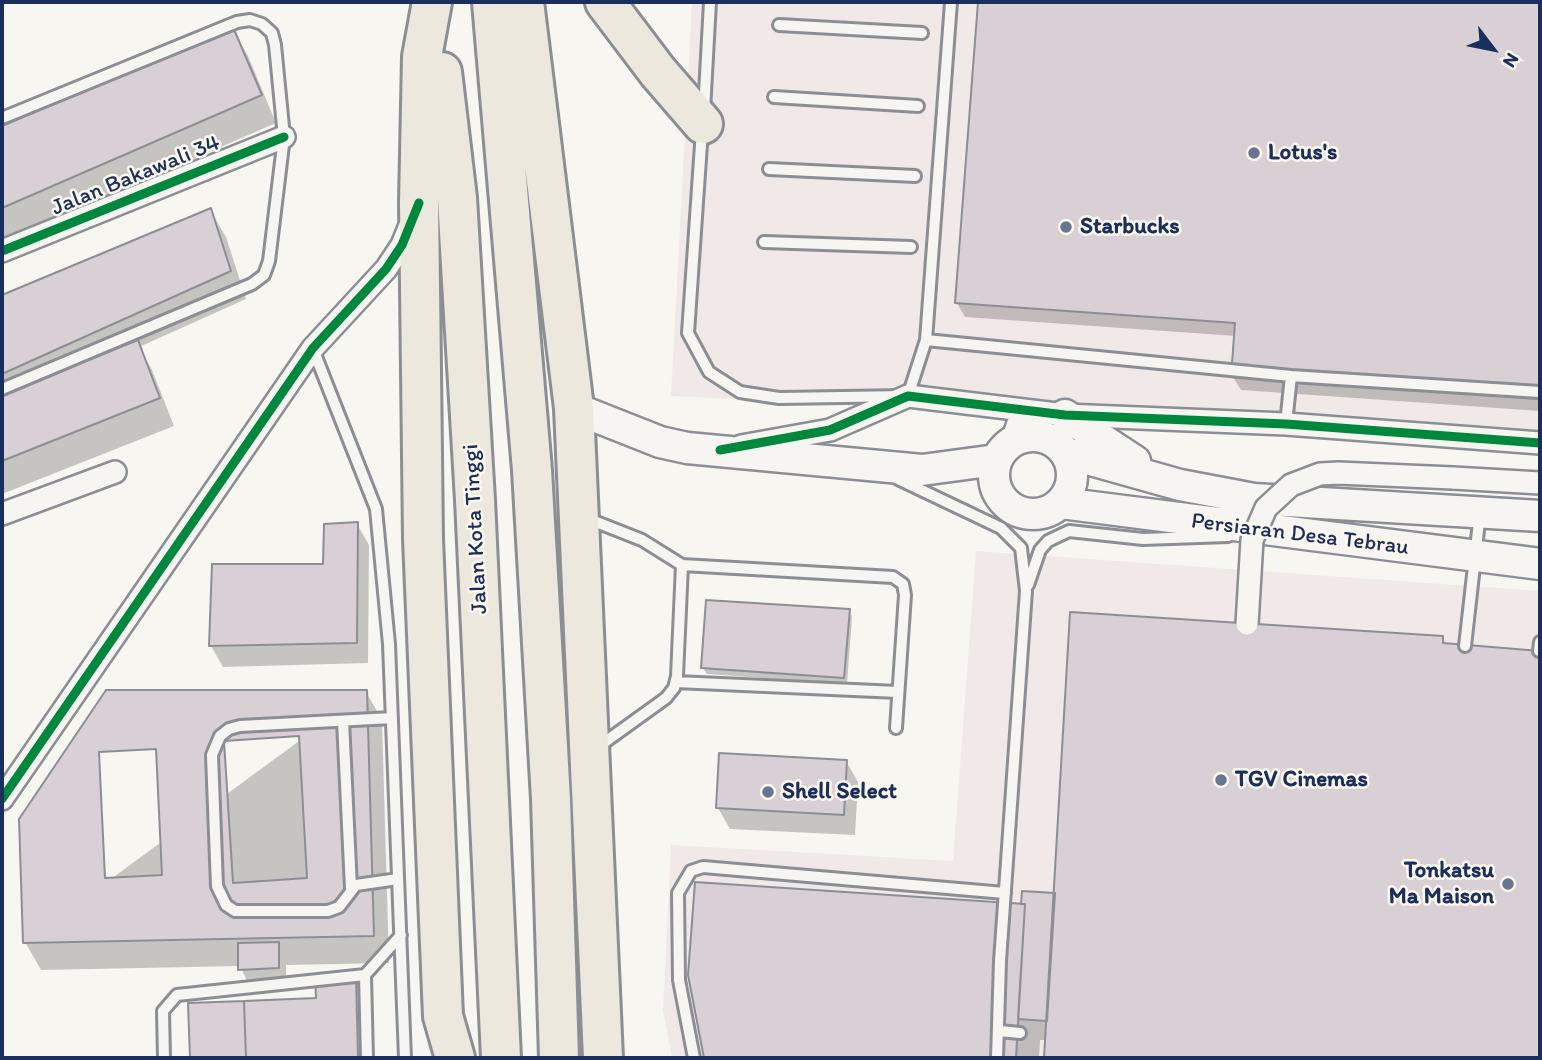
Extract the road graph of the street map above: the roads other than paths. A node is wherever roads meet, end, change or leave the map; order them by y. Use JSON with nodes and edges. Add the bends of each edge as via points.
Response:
{"nodes":[{"id":1,"x":434,"y":2,"type":"edge"},
{"id":2,"x":492,"y":2,"type":"edge"},
{"id":3,"x":524,"y":2,"type":"edge"},
{"id":4,"x":605,"y":2,"type":"edge"},
{"id":5,"x":710,"y":2,"type":"edge"},
{"id":6,"x":951,"y":2,"type":"edge"},
{"id":7,"x":779,"y":25,"type":"dead end"},
{"id":8,"x":922,"y":33,"type":"dead end"},
{"id":9,"x":774,"y":97,"type":"dead end"},
{"id":10,"x":918,"y":106,"type":"dead end"},
{"id":11,"x":2,"y":118,"type":"edge"},
{"id":12,"x":703,"y":124,"type":"junction"},
{"id":13,"x":284,"y":137,"type":"junction"},
{"id":14,"x":769,"y":169,"type":"dead end"},
{"id":15,"x":915,"y":176,"type":"dead end"},
{"id":16,"x":419,"y":203,"type":"junction"},
{"id":17,"x":764,"y":242,"type":"dead end"},
{"id":18,"x":911,"y":247,"type":"dead end"},
{"id":19,"x":2,"y":251,"type":"edge"},
{"id":20,"x":926,"y":340,"type":"junction"},
{"id":21,"x":313,"y":348,"type":"junction"},
{"id":22,"x":1291,"y":376,"type":"junction"},
{"id":23,"x":2,"y":389,"type":"edge"},
{"id":24,"x":1540,"y":391,"type":"edge"},
{"id":25,"x":908,"y":396,"type":"junction"},
{"id":26,"x":574,"y":408,"type":"junction"},
{"id":27,"x":1022,"y":411,"type":"junction"},
{"id":28,"x":1286,"y":424,"type":"junction"},
{"id":29,"x":1059,"y":435,"type":"junction"},
{"id":30,"x":1540,"y":443,"type":"edge"},
{"id":31,"x":720,"y":450,"type":"junction"},
{"id":32,"x":1004,"y":450,"type":"junction"},
{"id":33,"x":866,"y":466,"type":"junction"},
{"id":34,"x":115,"y":472,"type":"dead end"},
{"id":35,"x":1540,"y":483,"type":"edge"},
{"id":36,"x":1061,"y":503,"type":"junction"},
{"id":37,"x":1480,"y":511,"type":"junction"},
{"id":38,"x":2,"y":514,"type":"edge"},
{"id":39,"x":577,"y":514,"type":"junction"},
{"id":40,"x":1540,"y":516,"type":"edge"},
{"id":41,"x":1271,"y":531,"type":"junction"},
{"id":42,"x":1475,"y":556,"type":"junction"},
{"id":43,"x":1540,"y":564,"type":"edge"},
{"id":44,"x":682,"y":565,"type":"junction"},
{"id":45,"x":1026,"y":592,"type":"junction"},
{"id":46,"x":1247,"y":624,"type":"dead end"},
{"id":47,"x":1465,"y":646,"type":"dead end"},
{"id":48,"x":676,"y":682,"type":"junction"},
{"id":49,"x":898,"y":692,"type":"junction"},
{"id":50,"x":392,"y":718,"type":"junction"},
{"id":51,"x":343,"y":721,"type":"junction"},
{"id":52,"x":896,"y":727,"type":"dead end"},
{"id":53,"x":590,"y":754,"type":"junction"},
{"id":54,"x":2,"y":799,"type":"edge"},
{"id":55,"x":398,"y":879,"type":"junction"},
{"id":56,"x":351,"y":888,"type":"junction"},
{"id":57,"x":1005,"y":892,"type":"junction"},
{"id":58,"x":401,"y":936,"type":"junction"},
{"id":59,"x":365,"y":975,"type":"junction"},
{"id":60,"x":999,"y":1031,"type":"junction"},
{"id":61,"x":1020,"y":1032,"type":"dead end"},
{"id":62,"x":164,"y":1058,"type":"edge"},
{"id":63,"x":368,"y":1058,"type":"edge"},
{"id":64,"x":405,"y":1058,"type":"edge"},
{"id":65,"x":455,"y":1058,"type":"edge"},
{"id":66,"x":501,"y":1058,"type":"edge"},
{"id":67,"x":559,"y":1058,"type":"edge"},
{"id":68,"x":603,"y":1058,"type":"edge"},
{"id":69,"x":694,"y":1058,"type":"edge"},
{"id":70,"x":998,"y":1058,"type":"edge"}],
"edges":[{"from":1,"to":16,"type":"highway","via":[[422,57]]},
{"from":1,"to":66,"type":"highway","name":"Jalan Kota Tinggi","via":[[458,225]]},
{"from":2,"to":67,"type":"highway","via":[[532,470],[551,799]]},
{"from":3,"to":26,"type":"highway"},
{"from":4,"to":12,"type":"highway"},
{"from":5,"to":12,"type":"lane"},
{"from":6,"to":20,"type":"lane","via":[[943,33]]},
{"from":7,"to":8,"type":"lane"},
{"from":9,"to":10,"type":"lane"},
{"from":11,"to":13,"type":"lane","via":[[250,20],[272,33]]},
{"from":12,"to":25,"type":"lane","via":[[688,333],[709,372],[740,392],[779,398]]},
{"from":13,"to":19,"type":"street","name":"Jalan Bakawali 34"},
{"from":13,"to":23,"type":"lane","via":[[269,261],[258,280]]},
{"from":14,"to":15,"type":"lane"},
{"from":16,"to":21,"type":"street","via":[[386,269]]},
{"from":16,"to":65,"type":"highway","via":[[423,539],[443,1016]]},
{"from":17,"to":18,"type":"lane"},
{"from":20,"to":22,"type":"lane"},
{"from":20,"to":25,"type":"lane"},
{"from":21,"to":50,"type":"lane","via":[[376,509]]},
{"from":21,"to":54,"type":"street"},
{"from":22,"to":24,"type":"lane"},
{"from":22,"to":28,"type":"lane"},
{"from":25,"to":27,"type":"street"},
{"from":25,"to":31,"type":"street","via":[[830,430]]},
{"from":26,"to":31,"type":"street","via":[[660,442]]},
{"from":26,"to":39,"type":"highway"},
{"from":27,"to":29,"type":"street"},
{"from":27,"to":32,"type":"street"},
{"from":28,"to":29,"type":"street"},
{"from":28,"to":30,"type":"street"},
{"from":29,"to":32,"type":"street","via":[[1026,436]]},
{"from":29,"to":36,"type":"street","via":[[1072,474]]},
{"from":29,"to":37,"type":"street","name":"Persiaran Desa Tebrau","via":[[1180,485],[1254,499]]},
{"from":31,"to":33,"type":"street"},
{"from":32,"to":33,"type":"street","via":[[922,470]]},
{"from":32,"to":36,"type":"street","via":[[994,470],[997,491],[1011,508],[1042,513]]},
{"from":33,"to":45,"type":"lane","via":[[947,500],[1011,534],[1021,548]]},
{"from":34,"to":38,"type":"street"},
{"from":35,"to":46,"type":"street","bridge":true,"via":[[1338,473],[1291,485],[1266,508],[1252,540]]},
{"from":36,"to":41,"type":"street","name":"Persiaran Desa Tebrau"},
{"from":37,"to":40,"type":"street","name":"Persiaran Desa Tebrau"},
{"from":37,"to":42,"type":"lane"},
{"from":39,"to":44,"type":"lane","via":[[642,540]]},
{"from":39,"to":53,"type":"highway"},
{"from":41,"to":42,"type":"street","name":"Persiaran Desa Tebrau"},
{"from":41,"to":45,"type":"lane","via":[[1143,539],[1069,531],[1048,541],[1041,550]]},
{"from":42,"to":43,"type":"street","name":"Persiaran Desa Tebrau"},
{"from":42,"to":47,"type":"lane"},
{"from":44,"to":48,"type":"lane"},
{"from":44,"to":49,"type":"lane","via":[[893,577],[903,584],[905,596]]},
{"from":45,"to":57,"type":"lane"},
{"from":48,"to":49,"type":"lane"},
{"from":48,"to":53,"type":"lane","via":[[666,698]]},
{"from":49,"to":52,"type":"lane"},
{"from":50,"to":51,"type":"lane"},
{"from":50,"to":55,"type":"lane"},
{"from":51,"to":56,"type":"lane"},
{"from":51,"to":56,"type":"lane","via":[[240,726],[220,736],[212,755],[217,886],[226,905],[246,913],[334,910]]},
{"from":53,"to":68,"type":"highway"},
{"from":55,"to":56,"type":"lane"},
{"from":55,"to":58,"type":"lane"},
{"from":57,"to":60,"type":"lane"},
{"from":57,"to":69,"type":"lane","via":[[704,867],[691,871],[678,892],[679,980]]},
{"from":58,"to":59,"type":"lane"},
{"from":58,"to":64,"type":"lane"},
{"from":59,"to":62,"type":"lane","via":[[177,995],[163,1011]]},
{"from":59,"to":63,"type":"lane"},
{"from":60,"to":61,"type":"lane"},
{"from":60,"to":70,"type":"lane"}]}
